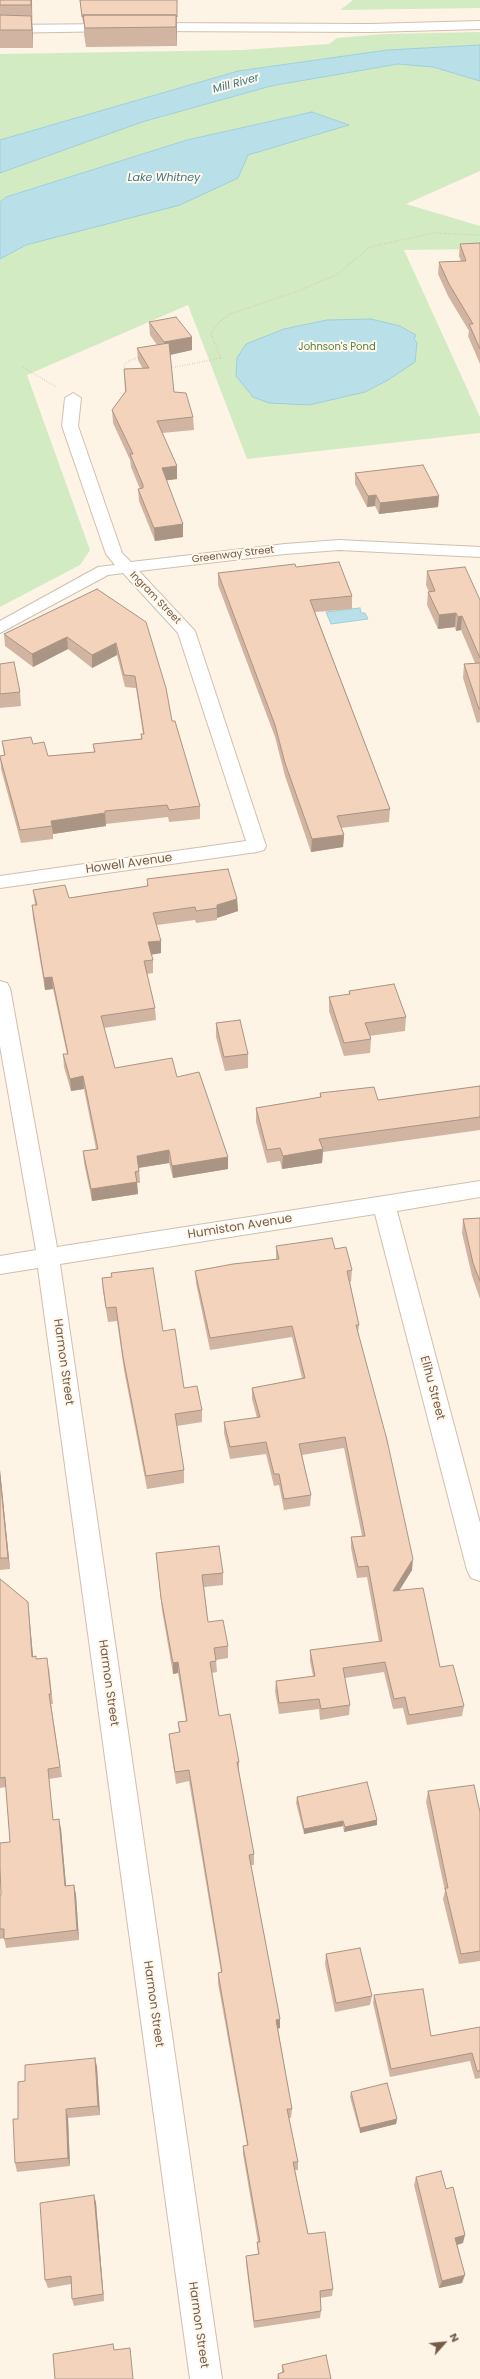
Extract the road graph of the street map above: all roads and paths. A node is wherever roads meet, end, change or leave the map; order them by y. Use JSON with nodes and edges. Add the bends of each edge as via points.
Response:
{"nodes":[{"id":1,"x":480,"y":25,"type":"edge"},
{"id":2,"x":0,"y":30,"type":"edge"},
{"id":3,"x":480,"y":235,"type":"edge"},
{"id":4,"x":147,"y":353,"type":"edge"},
{"id":5,"x":23,"y":367,"type":"dead end"},
{"id":6,"x":168,"y":368,"type":"edge"},
{"id":7,"x":142,"y":370,"type":"edge"},
{"id":8,"x":73,"y":398,"type":"joint"},
{"id":9,"x":480,"y":552,"type":"edge"},
{"id":10,"x":126,"y":568,"type":"junction"},
{"id":11,"x":0,"y":628,"type":"edge"},
{"id":12,"x":257,"y":846,"type":"joint"},
{"id":13,"x":0,"y":882,"type":"edge"},
{"id":14,"x":0,"y":988,"type":"edge"},
{"id":15,"x":480,"y":1189,"type":"edge"},
{"id":16,"x":384,"y":1205,"type":"junction"},
{"id":17,"x":48,"y":1257,"type":"junction"},
{"id":18,"x":0,"y":1265,"type":"edge"},
{"id":19,"x":480,"y":1570,"type":"edge"},
{"id":20,"x":206,"y":2379,"type":"edge"}],
"edges":[{"from":1,"to":2,"type":"street"},
{"from":3,"to":6,"type":"path","via":[[433,233],[370,248],[336,275],[230,314],[218,323],[211,334],[221,358]]},
{"from":4,"to":7,"type":"path","via":[[125,363],[124,368]]},
{"from":5,"to":8,"type":"path"},
{"from":8,"to":10,"type":"street","name":"Ingram Street","via":[[70,426],[114,554]]},
{"from":9,"to":10,"type":"street","name":"Greenway Street","via":[[339,545]]},
{"from":10,"to":11,"type":"street","name":"Greenway Street","via":[[104,571]]},
{"from":10,"to":12,"type":"street","name":"Ingram Street","via":[[186,631]]},
{"from":12,"to":13,"type":"street","name":"Howell Avenue"},
{"from":14,"to":17,"type":"street","name":"Harmon Street"},
{"from":15,"to":16,"type":"street","name":"Humiston Avenue"},
{"from":16,"to":17,"type":"street","name":"Humiston Avenue"},
{"from":16,"to":19,"type":"street","name":"Elihu Street"},
{"from":17,"to":18,"type":"street","name":"Humiston Avenue"},
{"from":17,"to":20,"type":"street","name":"Harmon Street"}]}
